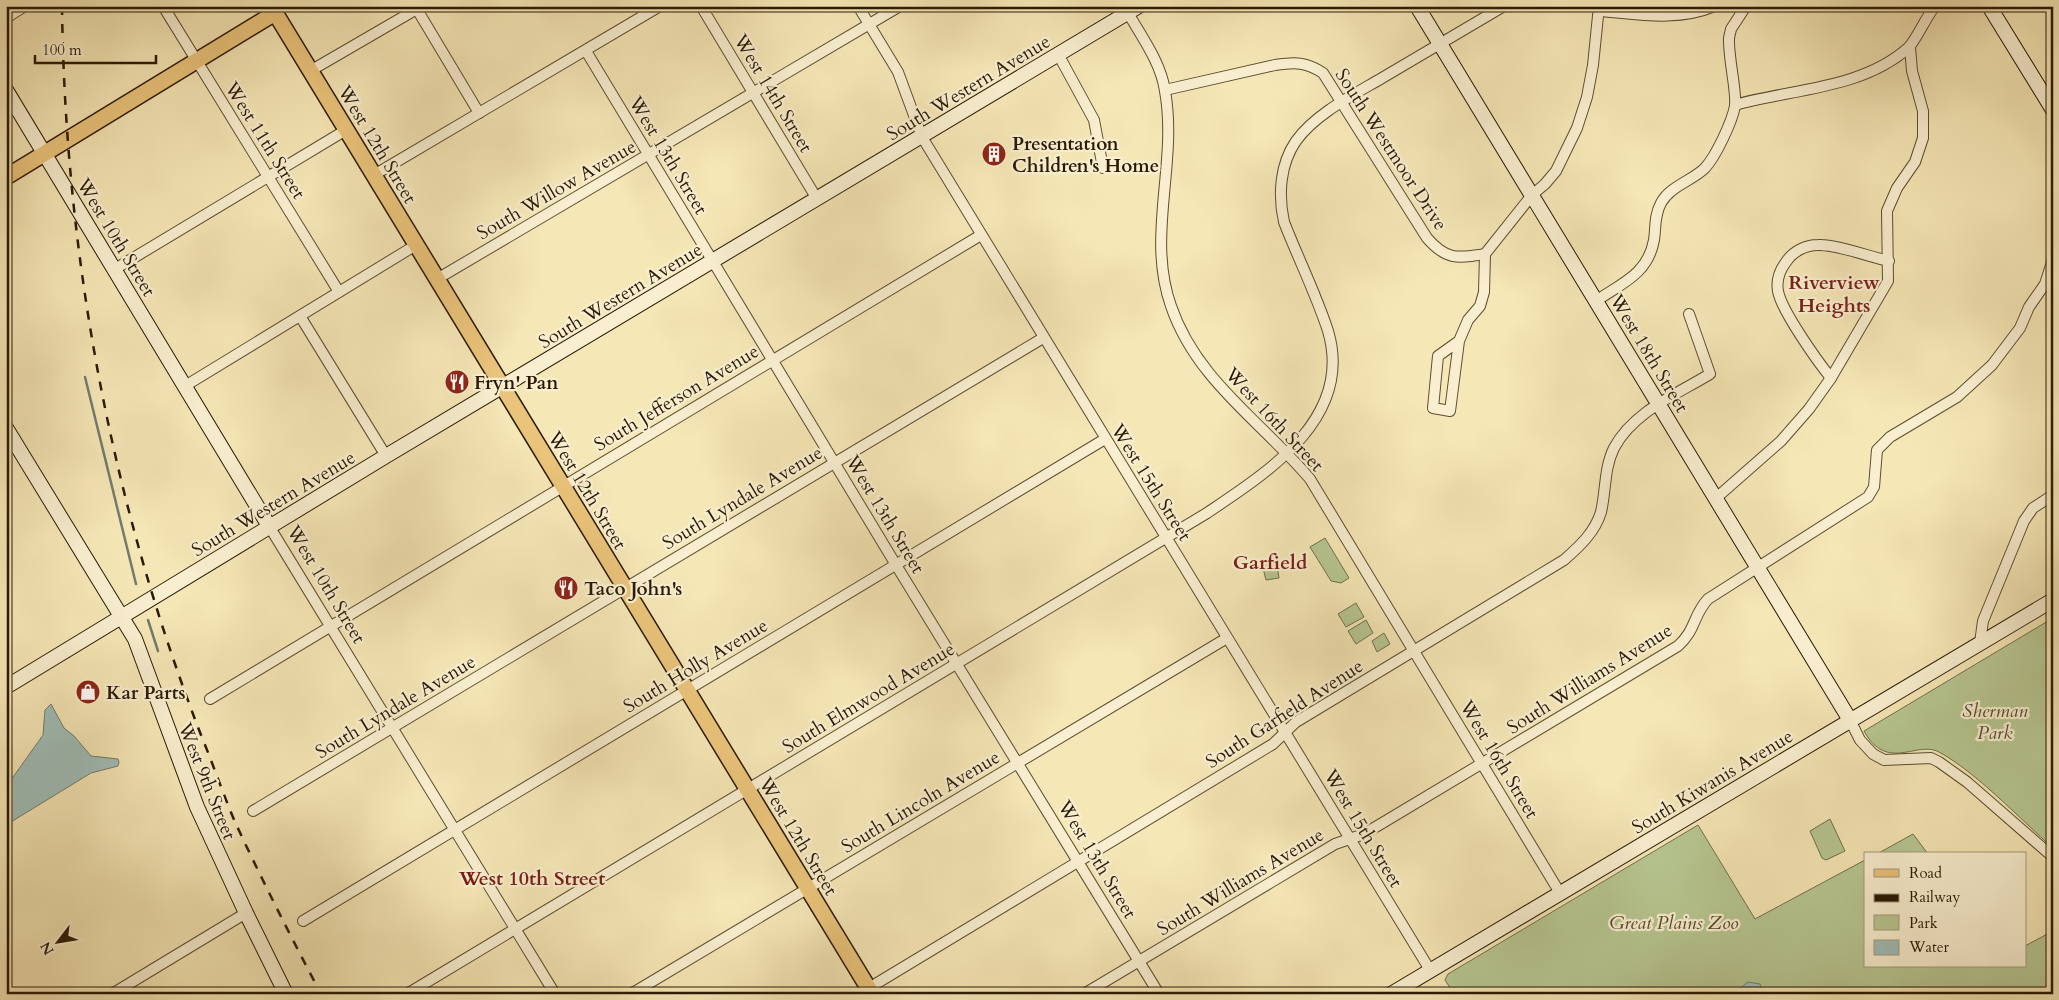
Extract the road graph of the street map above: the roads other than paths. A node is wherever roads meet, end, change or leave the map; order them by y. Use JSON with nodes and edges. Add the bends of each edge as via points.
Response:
{"nodes":[{"id":1,"x":25,"y":6,"type":"edge"},
{"id":2,"x":163,"y":6,"type":"edge"},
{"id":3,"x":660,"y":6,"type":"edge"},
{"id":4,"x":701,"y":6,"type":"edge"},
{"id":5,"x":858,"y":6,"type":"edge"},
{"id":6,"x":900,"y":6,"type":"edge"},
{"id":7,"x":1417,"y":6,"type":"edge"},
{"id":8,"x":1504,"y":6,"type":"edge"},
{"id":9,"x":1715,"y":6,"type":"edge"},
{"id":10,"x":1746,"y":6,"type":"edge"},
{"id":11,"x":1935,"y":6,"type":"edge"},
{"id":12,"x":1989,"y":6,"type":"edge"},
{"id":13,"x":418,"y":7,"type":"edge"},
{"id":14,"x":1599,"y":9,"type":"edge"},
{"id":15,"x":273,"y":10,"type":"edge"},
{"id":16,"x":1133,"y":10,"type":"edge"},
{"id":17,"x":6,"y":18,"type":"edge"},
{"id":18,"x":869,"y":25,"type":"junction"},
{"id":19,"x":1440,"y":44,"type":"junction"},
{"id":20,"x":1910,"y":47,"type":"junction"},
{"id":21,"x":586,"y":50,"type":"junction"},
{"id":22,"x":1058,"y":54,"type":"junction"},
{"id":23,"x":196,"y":61,"type":"junction"},
{"id":24,"x":310,"y":71,"type":"junction"},
{"id":25,"x":6,"y":90,"type":"edge"},
{"id":26,"x":1165,"y":90,"type":"junction"},
{"id":27,"x":754,"y":93,"type":"junction"},
{"id":28,"x":1342,"y":102,"type":"junction"},
{"id":29,"x":1735,"y":105,"type":"junction"},
{"id":30,"x":2053,"y":110,"type":"edge"},
{"id":31,"x":479,"y":113,"type":"junction"},
{"id":32,"x":346,"y":130,"type":"junction"},
{"id":33,"x":922,"y":137,"type":"junction"},
{"id":34,"x":45,"y":153,"type":"junction"},
{"id":35,"x":648,"y":156,"type":"junction"},
{"id":36,"x":1103,"y":168,"type":"dead end"},
{"id":37,"x":374,"y":175,"type":"junction"},
{"id":38,"x":6,"y":177,"type":"edge"},
{"id":39,"x":268,"y":177,"type":"junction"},
{"id":40,"x":1532,"y":195,"type":"junction"},
{"id":41,"x":817,"y":199,"type":"junction"},
{"id":42,"x":981,"y":235,"type":"junction"},
{"id":43,"x":416,"y":245,"type":"junction"},
{"id":44,"x":1485,"y":254,"type":"junction"},
{"id":45,"x":2053,"y":259,"type":"edge"},
{"id":46,"x":1889,"y":261,"type":"junction"},
{"id":47,"x":713,"y":262,"type":"junction"},
{"id":48,"x":115,"y":269,"type":"junction"},
{"id":49,"x":437,"y":279,"type":"junction"},
{"id":50,"x":338,"y":292,"type":"junction"},
{"id":51,"x":1596,"y":301,"type":"junction"},
{"id":52,"x":1689,"y":314,"type":"dead end"},
{"id":53,"x":300,"y":316,"type":"junction"},
{"id":54,"x":1043,"y":338,"type":"junction"},
{"id":55,"x":1459,"y":341,"type":"junction"},
{"id":56,"x":772,"y":360,"type":"junction"},
{"id":57,"x":1831,"y":378,"type":"junction"},
{"id":58,"x":185,"y":386,"type":"junction"},
{"id":59,"x":503,"y":387,"type":"junction"},
{"id":60,"x":1659,"y":405,"type":"junction"},
{"id":61,"x":6,"y":428,"type":"edge"},
{"id":62,"x":1105,"y":439,"type":"junction"},
{"id":63,"x":1288,"y":453,"type":"junction"},
{"id":64,"x":386,"y":456,"type":"junction"},
{"id":65,"x":834,"y":462,"type":"junction"},
{"id":66,"x":562,"y":486,"type":"junction"},
{"id":67,"x":2053,"y":495,"type":"edge"},
{"id":68,"x":1715,"y":498,"type":"junction"},
{"id":69,"x":270,"y":526,"type":"junction"},
{"id":70,"x":1166,"y":538,"type":"junction"},
{"id":71,"x":896,"y":565,"type":"junction"},
{"id":72,"x":1756,"y":567,"type":"junction"},
{"id":73,"x":624,"y":587,"type":"junction"},
{"id":74,"x":2053,"y":600,"type":"edge"},
{"id":75,"x":122,"y":617,"type":"junction"},
{"id":76,"x":330,"y":626,"type":"junction"},
{"id":77,"x":1227,"y":638,"type":"junction"},
{"id":78,"x":1980,"y":643,"type":"junction"},
{"id":79,"x":1415,"y":652,"type":"junction"},
{"id":80,"x":957,"y":663,"type":"junction"},
{"id":81,"x":6,"y":687,"type":"edge"},
{"id":82,"x":687,"y":690,"type":"junction"},
{"id":83,"x":210,"y":699,"type":"dead end"},
{"id":84,"x":1850,"y":720,"type":"junction"},
{"id":85,"x":393,"y":728,"type":"junction"},
{"id":86,"x":1285,"y":732,"type":"junction"},
{"id":87,"x":1018,"y":763,"type":"junction"},
{"id":88,"x":1483,"y":765,"type":"junction"},
{"id":89,"x":747,"y":790,"type":"junction"},
{"id":90,"x":253,"y":811,"type":"dead end"},
{"id":91,"x":455,"y":830,"type":"junction"},
{"id":92,"x":1349,"y":839,"type":"junction"},
{"id":93,"x":2053,"y":857,"type":"edge"},
{"id":94,"x":1078,"y":862,"type":"junction"},
{"id":95,"x":808,"y":889,"type":"junction"},
{"id":96,"x":1560,"y":893,"type":"junction"},
{"id":97,"x":246,"y":913,"type":"junction"},
{"id":98,"x":303,"y":921,"type":"dead end"},
{"id":99,"x":515,"y":928,"type":"junction"},
{"id":100,"x":1139,"y":961,"type":"junction"},
{"id":101,"x":1430,"y":970,"type":"junction"},
{"id":102,"x":866,"y":992,"type":"edge"},
{"id":103,"x":112,"y":994,"type":"edge"},
{"id":104,"x":286,"y":994,"type":"edge"},
{"id":105,"x":407,"y":994,"type":"edge"},
{"id":106,"x":555,"y":994,"type":"edge"},
{"id":107,"x":631,"y":994,"type":"edge"},
{"id":108,"x":1084,"y":994,"type":"edge"},
{"id":109,"x":1159,"y":994,"type":"edge"},
{"id":110,"x":1391,"y":994,"type":"edge"}],
"edges":[{"from":1,"to":17,"type":"street"},
{"from":2,"to":23,"type":"street","name":"West 11th Street"},
{"from":3,"to":21,"type":"street"},
{"from":4,"to":27,"type":"street","name":"West 14th Street"},
{"from":5,"to":18,"type":"street","name":"West 15th Street"},
{"from":6,"to":18,"type":"street","name":"South Willow Avenue"},
{"from":7,"to":19,"type":"street","name":"West 18th Street"},
{"from":8,"to":19,"type":"street"},
{"from":9,"to":14,"type":"street","via":[[1676,16],[1634,16]]},
{"from":10,"to":29,"type":"street","via":[[1730,29],[1729,38]]},
{"from":11,"to":20,"type":"street"},
{"from":12,"to":30,"type":"street"},
{"from":13,"to":24,"type":"street"},
{"from":13,"to":31,"type":"street"},
{"from":14,"to":40,"type":"street","via":[[1587,97],[1577,128],[1556,171]]},
{"from":15,"to":23,"type":"main road"},
{"from":15,"to":24,"type":"main road","name":"West 12th Street"},
{"from":16,"to":22,"type":"street","name":"South Western Avenue"},
{"from":16,"to":26,"type":"street","name":"West 16th Street"},
{"from":18,"to":27,"type":"street","name":"South Willow Avenue"},
{"from":18,"to":33,"type":"street","name":"West 15th Street","via":[[898,72]]},
{"from":19,"to":28,"type":"street","name":"South Elmwood Avenue"},
{"from":19,"to":40,"type":"street","name":"West 18th Street"},
{"from":20,"to":29,"type":"street","via":[[1855,77]]},
{"from":20,"to":46,"type":"street","via":[[1912,72],[1923,111],[1923,138],[1915,162],[1897,188],[1887,211]]},
{"from":21,"to":31,"type":"street"},
{"from":21,"to":35,"type":"street","name":"West 13th Street"},
{"from":22,"to":33,"type":"street","name":"South Western Avenue"},
{"from":22,"to":36,"type":"street","via":[[1094,120]]},
{"from":23,"to":34,"type":"main road"},
{"from":23,"to":39,"type":"street","name":"West 11th Street"},
{"from":24,"to":32,"type":"main road","name":"West 12th Street"},
{"from":25,"to":34,"type":"street","name":"West 10th Street"},
{"from":26,"to":28,"type":"street","name":"South Westmoor Drive","via":[[1291,63],[1310,64],[1323,74]]},
{"from":26,"to":63,"type":"street","name":"West 16th Street","via":[[1169,154],[1160,253],[1170,305],[1202,366],[1221,389]]},
{"from":27,"to":35,"type":"street","name":"South Willow Avenue"},
{"from":27,"to":41,"type":"street","name":"West 14th Street"},
{"from":28,"to":44,"type":"street","name":"South Westmoor Drive","via":[[1436,248],[1460,258]]},
{"from":28,"to":63,"type":"street","name":"South Elmwood Avenue","via":[[1304,131],[1295,142],[1281,184],[1284,222],[1328,332],[1332,356],[1332,381],[1324,403],[1318,416]]},
{"from":29,"to":51,"type":"street","via":[[1706,167],[1661,202],[1654,219],[1654,238],[1647,264]]},
{"from":31,"to":37,"type":"street"},
{"from":32,"to":37,"type":"main road","name":"West 12th Street"},
{"from":32,"to":39,"type":"street"},
{"from":33,"to":41,"type":"street","name":"South Western Avenue"},
{"from":33,"to":42,"type":"street","name":"West 15th Street"},
{"from":34,"to":38,"type":"main road"},
{"from":34,"to":48,"type":"street","name":"West 10th Street"},
{"from":35,"to":47,"type":"street","name":"West 13th Street"},
{"from":35,"to":49,"type":"street","name":"South Willow Avenue"},
{"from":37,"to":43,"type":"main road","name":"West 12th Street"},
{"from":39,"to":48,"type":"street"},
{"from":39,"to":50,"type":"street","name":"West 11th Street"},
{"from":40,"to":44,"type":"street"},
{"from":40,"to":51,"type":"street","name":"West 18th Street"},
{"from":41,"to":47,"type":"street","name":"South Western Avenue"},
{"from":42,"to":54,"type":"street","name":"West 15th Street"},
{"from":42,"to":56,"type":"street","name":"South Jefferson Avenue"},
{"from":43,"to":49,"type":"main road","name":"West 12th Street"},
{"from":43,"to":50,"type":"street"},
{"from":44,"to":55,"type":"street","via":[[1484,292],[1480,306],[1468,320]]},
{"from":45,"to":72,"type":"street","via":[[2045,284],[2029,307],[2020,328],[1992,365],[1957,397],[1890,437],[1877,450],[1874,487],[1868,497]]},
{"from":46,"to":57,"type":"street","via":[[1888,281]]},
{"from":46,"to":57,"type":"street","via":[[1820,245],[1800,249],[1781,268],[1778,291],[1782,303]]},
{"from":47,"to":56,"type":"street","name":"West 13th Street"},
{"from":47,"to":59,"type":"street","name":"South Western Avenue"},
{"from":48,"to":58,"type":"street","name":"West 10th Street"},
{"from":49,"to":59,"type":"main road","name":"West 12th Street"},
{"from":50,"to":53,"type":"street"},
{"from":51,"to":60,"type":"street","name":"West 18th Street"},
{"from":52,"to":60,"type":"street","name":"South Garfield Avenue","via":[[1710,374]]},
{"from":53,"to":58,"type":"street"},
{"from":53,"to":64,"type":"street"},
{"from":54,"to":62,"type":"street","name":"West 15th Street"},
{"from":54,"to":65,"type":"street","name":"South Lyndale Avenue"},
{"from":55,"to":55,"type":"street","via":[[1450,411],[1433,408],[1438,356]]},
{"from":56,"to":65,"type":"street","name":"West 13th Street"},
{"from":56,"to":66,"type":"street","name":"South Jefferson Avenue"},
{"from":57,"to":68,"type":"street","via":[[1781,441]]},
{"from":58,"to":69,"type":"street","name":"West 10th Street"},
{"from":59,"to":64,"type":"street","name":"South Western Avenue"},
{"from":59,"to":66,"type":"main road","name":"West 12th Street"},
{"from":60,"to":68,"type":"street","name":"West 18th Street"},
{"from":60,"to":79,"type":"street","name":"South Garfield Avenue","via":[[1630,426],[1614,447],[1597,523],[1581,544],[1564,560]]},
{"from":61,"to":75,"type":"street","name":"West 9th Street"},
{"from":62,"to":70,"type":"street","name":"West 15th Street"},
{"from":62,"to":71,"type":"street","name":"South Holly Avenue"},
{"from":63,"to":70,"type":"street","name":"South Elmwood Avenue","via":[[1248,486]]},
{"from":63,"to":79,"type":"street","name":"West 16th Street","via":[[1310,479]]},
{"from":64,"to":69,"type":"street","name":"South Western Avenue"},
{"from":65,"to":71,"type":"street","name":"West 13th Street"},
{"from":65,"to":73,"type":"street","name":"South Lyndale Avenue"},
{"from":66,"to":73,"type":"main road","name":"West 12th Street"},
{"from":66,"to":76,"type":"street","name":"South Jefferson Avenue"},
{"from":67,"to":78,"type":"street","via":[[2033,508],[2024,521],[1982,621]]},
{"from":68,"to":72,"type":"street","name":"West 18th Street"},
{"from":69,"to":75,"type":"street","name":"South Western Avenue"},
{"from":69,"to":76,"type":"street","name":"West 10th Street"},
{"from":70,"to":77,"type":"street","name":"West 15th Street"},
{"from":70,"to":80,"type":"street","name":"South Elmwood Avenue"},
{"from":71,"to":80,"type":"street","name":"West 13th Street"},
{"from":71,"to":82,"type":"street","name":"South Holly Avenue"},
{"from":72,"to":84,"type":"street","name":"West 18th Street"},
{"from":72,"to":88,"type":"street","name":"South Williams Avenue","via":[[1708,599],[1698,612],[1692,631],[1678,646]]},
{"from":73,"to":82,"type":"main road","name":"West 12th Street"},
{"from":73,"to":85,"type":"street","name":"South Lyndale Avenue"},
{"from":74,"to":78,"type":"street","name":"South Kiwanis Avenue"},
{"from":75,"to":81,"type":"street","name":"South Western Avenue"},
{"from":75,"to":97,"type":"street","name":"West 9th Street","via":[[134,640],[197,807]]},
{"from":76,"to":83,"type":"street","name":"South Jefferson Avenue"},
{"from":76,"to":85,"type":"street","name":"West 10th Street"},
{"from":77,"to":86,"type":"street","name":"West 15th Street"},
{"from":77,"to":87,"type":"street","name":"South Lincoln Avenue"},
{"from":78,"to":84,"type":"street","name":"South Kiwanis Avenue"},
{"from":79,"to":86,"type":"street","name":"South Garfield Avenue","via":[[1296,722]]},
{"from":79,"to":88,"type":"street","name":"West 16th Street"},
{"from":80,"to":87,"type":"street","name":"West 13th Street"},
{"from":80,"to":89,"type":"street","name":"South Elmwood Avenue"},
{"from":82,"to":89,"type":"main road","name":"West 12th Street"},
{"from":82,"to":91,"type":"street","name":"South Holly Avenue"},
{"from":84,"to":93,"type":"street","via":[[1860,740],[1873,754],[1884,760],[1931,758],[1938,762],[1967,782]]},
{"from":84,"to":96,"type":"street","name":"South Kiwanis Avenue"},
{"from":85,"to":90,"type":"street","name":"South Lyndale Avenue"},
{"from":85,"to":91,"type":"street","name":"West 10th Street"},
{"from":86,"to":92,"type":"street","name":"West 15th Street"},
{"from":86,"to":94,"type":"street","name":"South Garfield Avenue","via":[[1273,744]]},
{"from":87,"to":94,"type":"street","name":"West 13th Street"},
{"from":87,"to":95,"type":"street","name":"South Lincoln Avenue"},
{"from":88,"to":92,"type":"street","name":"South Williams Avenue","via":[[1364,834]]},
{"from":88,"to":96,"type":"street","name":"West 16th Street"},
{"from":89,"to":95,"type":"main road","name":"West 12th Street"},
{"from":89,"to":99,"type":"street","name":"South Elmwood Avenue"},
{"from":91,"to":98,"type":"street","name":"South Holly Avenue"},
{"from":91,"to":99,"type":"street","name":"West 10th Street"},
{"from":92,"to":100,"type":"street","name":"South Williams Avenue","via":[[1335,844]]},
{"from":92,"to":101,"type":"street","name":"West 15th Street"},
{"from":94,"to":100,"type":"street","name":"West 13th Street"},
{"from":94,"to":102,"type":"street","name":"South Garfield Avenue"},
{"from":95,"to":102,"type":"main road","name":"West 12th Street"},
{"from":95,"to":107,"type":"street","name":"South Lincoln Avenue"},
{"from":96,"to":101,"type":"street","name":"South Kiwanis Avenue"},
{"from":97,"to":103,"type":"street"},
{"from":97,"to":104,"type":"street","name":"West 9th Street"},
{"from":99,"to":105,"type":"street","name":"South Elmwood Avenue"},
{"from":99,"to":106,"type":"street","name":"West 10th Street"},
{"from":100,"to":108,"type":"street","name":"South Williams Avenue"},
{"from":100,"to":109,"type":"street","name":"West 13th Street"},
{"from":101,"to":110,"type":"street","name":"South Kiwanis Avenue"}]}
